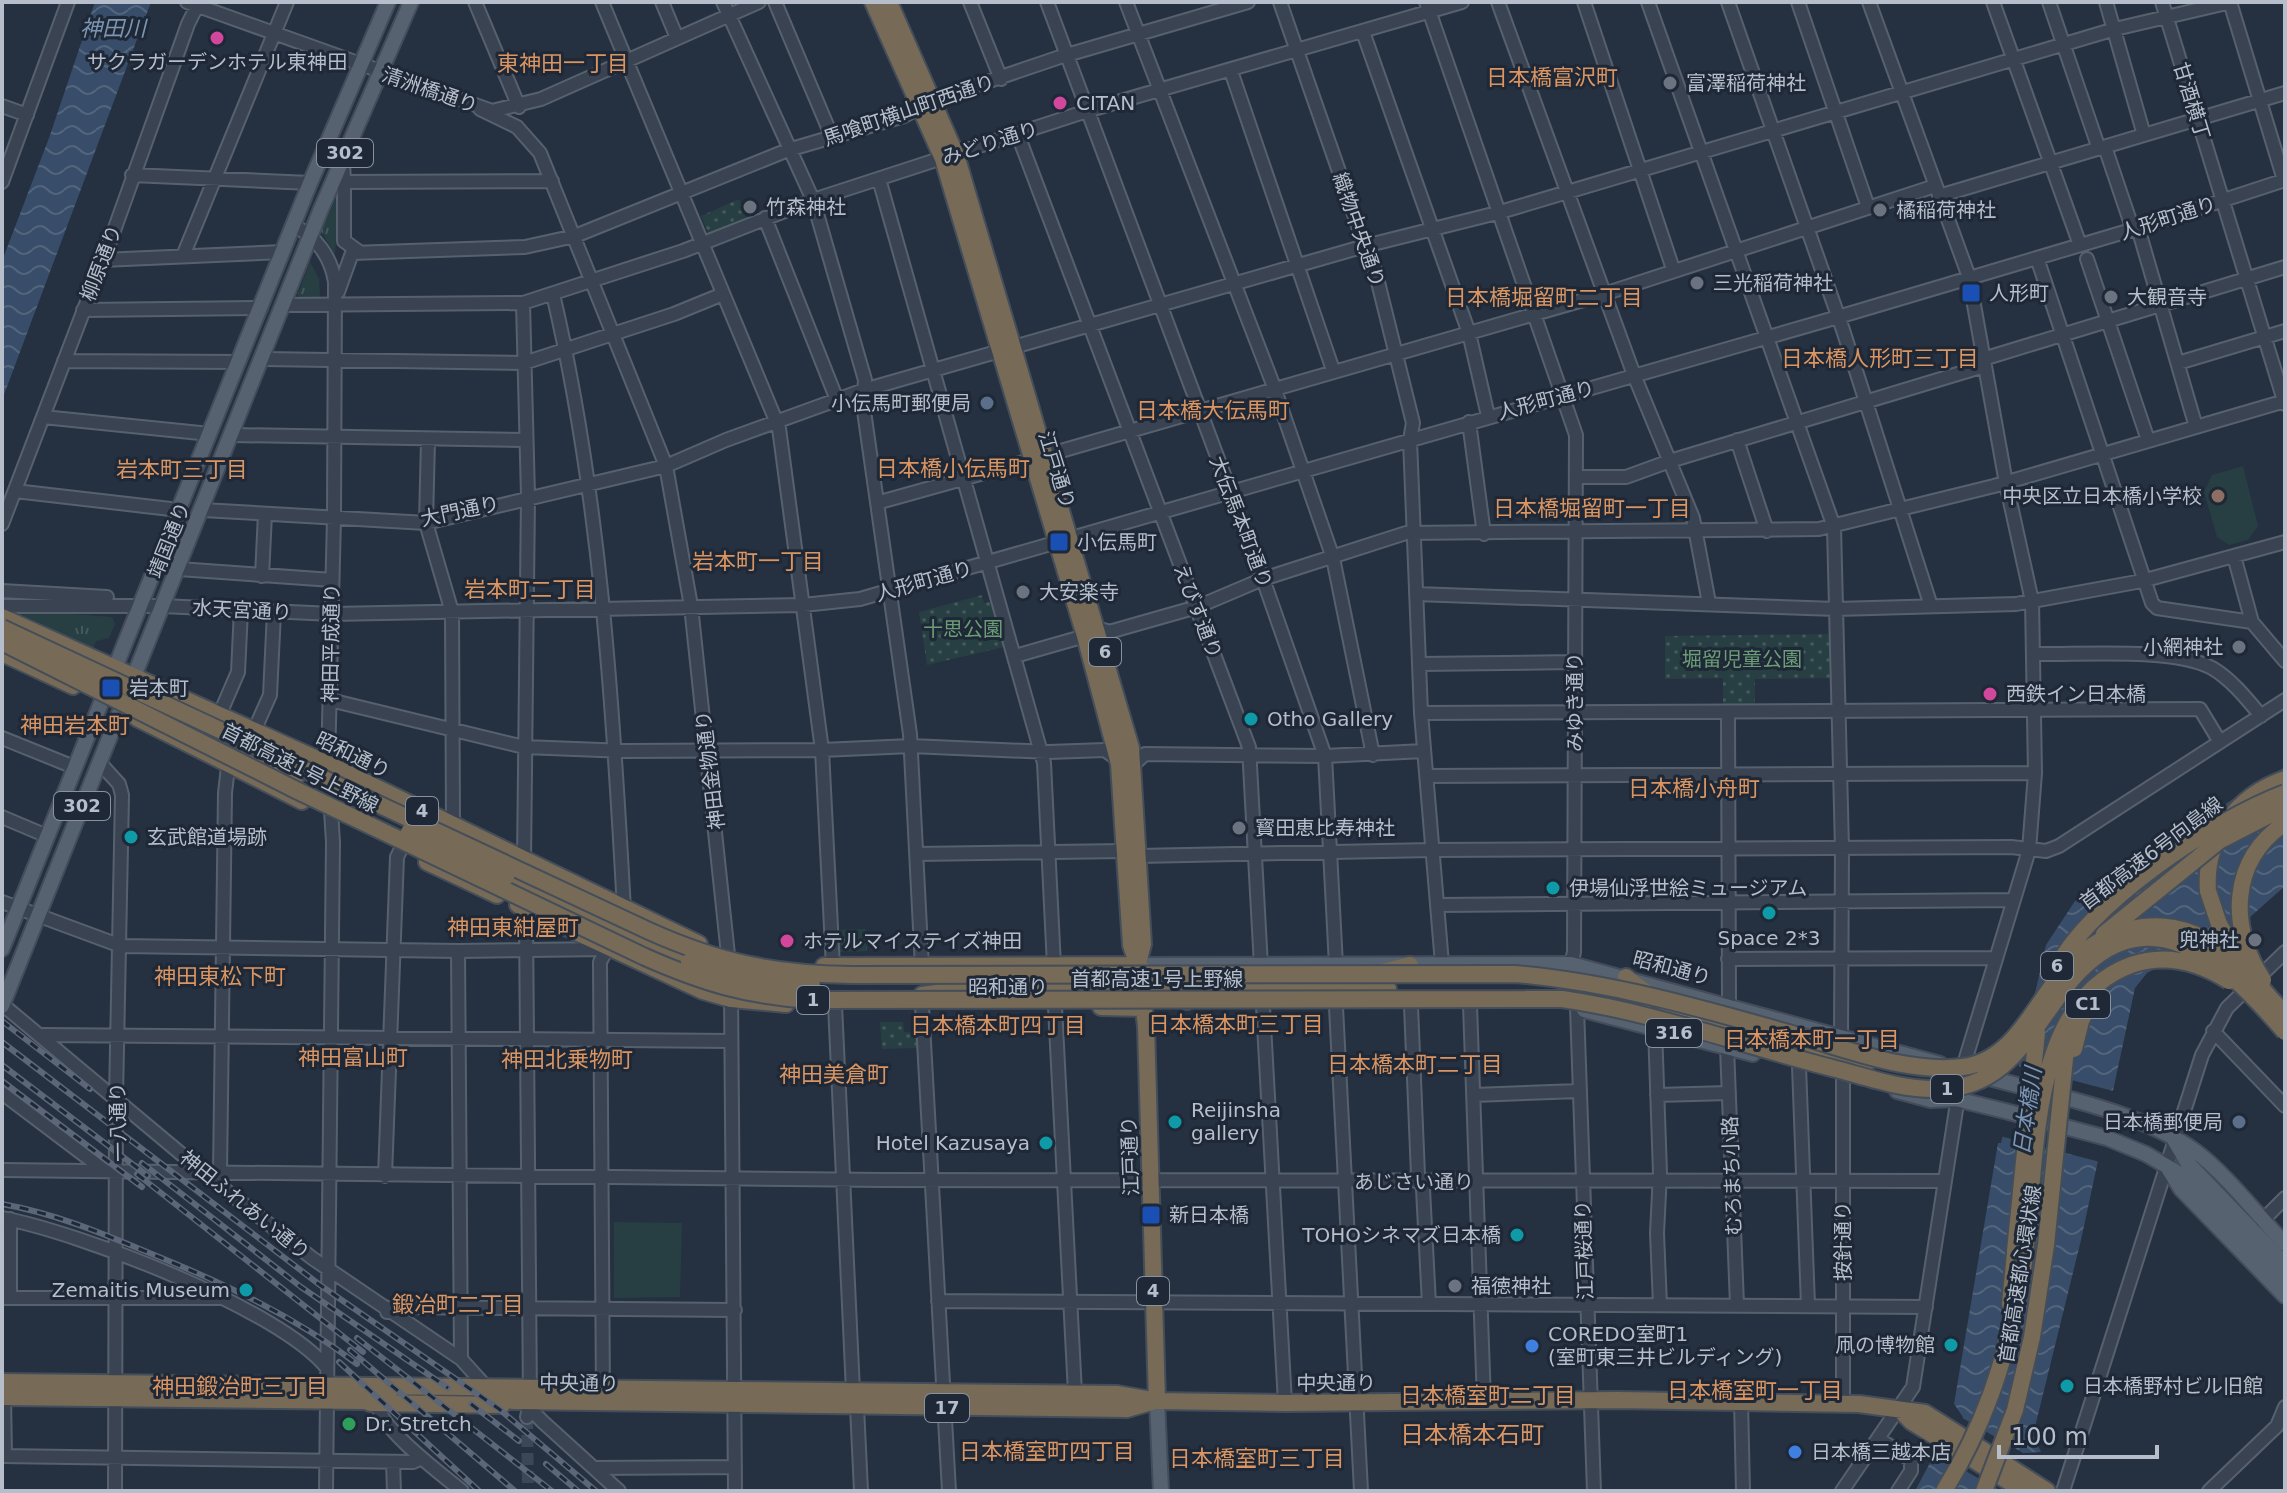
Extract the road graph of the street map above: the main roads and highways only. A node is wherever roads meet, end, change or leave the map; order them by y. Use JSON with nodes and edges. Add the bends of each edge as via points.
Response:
{"nodes":[{"id":1,"x":388,"y":2,"type":"edge"},
{"id":2,"x":411,"y":2,"type":"edge"},
{"id":3,"x":873,"y":2,"type":"edge"},
{"id":4,"x":889,"y":2,"type":"edge"},
{"id":5,"x":927,"y":105,"type":"junction"},
{"id":6,"x":6,"y":623,"type":"edge"},
{"id":7,"x":2,"y":642,"type":"edge"},
{"id":8,"x":2,"y":653,"type":"edge"},
{"id":9,"x":114,"y":671,"type":"junction"},
{"id":10,"x":133,"y":679,"type":"junction"},
{"id":11,"x":102,"y":700,"type":"junction"},
{"id":12,"x":119,"y":709,"type":"junction"},
{"id":13,"x":152,"y":715,"type":"junction"},
{"id":14,"x":2285,"y":779,"type":"edge"},
{"id":15,"x":2285,"y":793,"type":"edge"},
{"id":16,"x":2285,"y":807,"type":"edge"},
{"id":17,"x":2285,"y":823,"type":"edge"},
{"id":18,"x":571,"y":894,"type":"junction"},
{"id":19,"x":647,"y":920,"type":"junction"},
{"id":20,"x":2,"y":949,"type":"edge"},
{"id":21,"x":1138,"y":965,"type":"junction"},
{"id":22,"x":1410,"y":965,"type":"junction"},
{"id":23,"x":1059,"y":966,"type":"junction"},
{"id":24,"x":885,"y":967,"type":"junction"},
{"id":25,"x":651,"y":968,"type":"junction"},
{"id":26,"x":922,"y":975,"type":"junction"},
{"id":27,"x":731,"y":977,"type":"road end"},
{"id":28,"x":1626,"y":977,"type":"junction"},
{"id":29,"x":952,"y":982,"type":"junction"},
{"id":30,"x":1338,"y":998,"type":"junction"},
{"id":31,"x":2,"y":1005,"type":"edge"},
{"id":32,"x":874,"y":1006,"type":"junction"},
{"id":33,"x":1411,"y":1006,"type":"joint"},
{"id":34,"x":1202,"y":1007,"type":"junction"},
{"id":35,"x":1144,"y":1008,"type":"junction"},
{"id":36,"x":2285,"y":1011,"type":"edge"},
{"id":37,"x":2285,"y":1021,"type":"edge"},
{"id":38,"x":1703,"y":1026,"type":"junction"},
{"id":39,"x":2285,"y":1033,"type":"edge"},
{"id":40,"x":1979,"y":1063,"type":"junction"},
{"id":41,"x":2174,"y":1139,"type":"junction"},
{"id":42,"x":2166,"y":1165,"type":"junction"},
{"id":43,"x":2285,"y":1244,"type":"edge"},
{"id":44,"x":2046,"y":1245,"type":"junction"},
{"id":45,"x":2285,"y":1264,"type":"edge"},
{"id":46,"x":2285,"y":1279,"type":"edge"},
{"id":47,"x":2285,"y":1296,"type":"edge"},
{"id":48,"x":2006,"y":1345,"type":"junction"},
{"id":49,"x":327,"y":1385,"type":"junction"},
{"id":50,"x":3,"y":1392,"type":"edge"},
{"id":51,"x":490,"y":1392,"type":"junction"},
{"id":52,"x":943,"y":1400,"type":"junction"},
{"id":53,"x":1157,"y":1401,"type":"junction"},
{"id":54,"x":527,"y":1402,"type":"junction"},
{"id":55,"x":371,"y":1403,"type":"junction"},
{"id":56,"x":2011,"y":1474,"type":"junction"},
{"id":57,"x":1161,"y":1491,"type":"edge"},
{"id":58,"x":1944,"y":1491,"type":"edge"},
{"id":59,"x":1984,"y":1491,"type":"edge"},
{"id":60,"x":2024,"y":1491,"type":"edge"},
{"id":61,"x":2047,"y":1491,"type":"edge"}],
"edges":[{"from":1,"to":9,"type":"main road","name":"靖国通り","number":"302"},
{"from":2,"to":10,"type":"main road","name":"靖国通り","number":"302","via":[[311,233]]},
{"from":3,"to":5,"type":"highway","name":"江戸通り","number":"6"},
{"from":4,"to":5,"type":"highway","name":"江戸通り","number":"6"},
{"from":5,"to":21,"type":"highway","name":"江戸通り","number":"6","via":[[950,157],[1092,632],[1126,764],[1143,944]]},
{"from":6,"to":9,"type":"highway","name":"昭和通り","number":"4"},
{"from":6,"to":18,"type":"highway","name":"首都高速1号上野線","number":"1","bridge":true},
{"from":7,"to":13,"type":"highway","name":"首都高速1号上野線","number":"1","bridge":true},
{"from":8,"to":11,"type":"highway","name":"昭和通り","number":"4"},
{"from":9,"to":10,"type":"highway","name":"昭和通り","number":"4"},
{"from":9,"to":11,"type":"main road","name":"靖国通り","number":"302"},
{"from":10,"to":12,"type":"main road","name":"靖国通り","number":"302"},
{"from":10,"to":19,"type":"highway","name":"昭和通り","number":"4","via":[[328,764]]},
{"from":11,"to":12,"type":"highway","name":"昭和通り","number":"4"},
{"from":11,"to":20,"type":"main road","name":"靖国通り","number":"302"},
{"from":12,"to":25,"type":"highway","name":"昭和通り","number":"4","via":[[228,767]]},
{"from":12,"to":31,"type":"main road","name":"靖国通り","number":"302"},
{"from":13,"to":25,"type":"highway","bridge":true,"via":[[599,921]]},
{"from":13,"to":38,"type":"highway","name":"首都高速1号上野線","number":"1","bridge":true,"via":[[645,957],[744,993],[812,1000],[1543,998]]},
{"from":14,"to":37,"type":"highway","bridge":true,"via":[[2252,795],[2232,813],[2213,846],[2207,881],[2223,932]]},
{"from":15,"to":48,"type":"highway","name":"首都高速6号向島線","number":"6","bridge":true,"via":[[2215,826],[2141,881],[2080,932],[2058,964],[2034,1052]]},
{"from":16,"to":44,"type":"highway","name":"首都高速6号向島線","number":"6","bridge":true,"via":[[2206,850],[2120,919],[2087,960],[2075,989],[2067,1038]]},
{"from":17,"to":36,"type":"highway","bridge":true,"via":[[2251,862],[2238,918],[2252,962]]},
{"from":18,"to":26,"type":"highway","bridge":true,"via":[[660,949],[739,978],[791,984]]},
{"from":18,"to":40,"type":"highway","name":"首都高速1号上野線","number":"1","bridge":true,"via":[[690,949],[741,966],[782,972],[1515,974],[1628,990],[1906,1064],[1945,1068]]},
{"from":19,"to":24,"type":"highway","name":"昭和通り","number":"4","via":[[729,955],[779,964]]},
{"from":19,"to":27,"type":"highway","via":[[681,951]]},
{"from":21,"to":22,"type":"main road","name":"昭和通り","number":"316"},
{"from":21,"to":23,"type":"highway","name":"昭和通り","number":"4"},
{"from":21,"to":34,"type":"highway","via":[[1157,986]]},
{"from":21,"to":35,"type":"highway","name":"江戸通り","number":"4"},
{"from":22,"to":28,"type":"main road","name":"昭和通り","number":"316","via":[[1571,964]]},
{"from":22,"to":30,"type":"highway","via":[[1339,981],[1182,985]]},
{"from":23,"to":26,"type":"highway","name":"昭和通り","number":"4"},
{"from":23,"to":35,"type":"highway","via":[[1124,985]]},
{"from":24,"to":26,"type":"highway","name":"昭和通り","number":"4"},
{"from":24,"to":29,"type":"highway"},
{"from":25,"to":32,"type":"highway","name":"昭和通り","number":"4","via":[[731,999]]},
{"from":26,"to":29,"type":"highway"},
{"from":28,"to":38,"type":"highway"},
{"from":28,"to":41,"type":"main road","name":"昭和通り","number":"316","bridge":true,"via":[[2109,1112]]},
{"from":29,"to":32,"type":"highway","via":[[1101,986],[951,991]]},
{"from":30,"to":33,"type":"highway"},
{"from":30,"to":34,"type":"main road","name":"昭和通り","via":[[1263,1007]]},
{"from":30,"to":38,"type":"highway","bridge":true,"via":[[1388,989],[1573,990]]},
{"from":32,"to":35,"type":"highway","name":"昭和通り","number":"4"},
{"from":33,"to":42,"type":"main road","number":"316","bridge":true,"via":[[1577,1008],[1931,1100],[1956,1099],[2107,1138]]},
{"from":34,"to":35,"type":"main road","name":"昭和通り"},
{"from":35,"to":53,"type":"highway","name":"江戸通り","number":"4"},
{"from":36,"to":40,"type":"highway","name":"首都高速1号上野線","number":"1","bridge":true,"via":[[2207,940],[2165,926],[2137,927],[2105,938],[2078,956],[2010,1042]]},
{"from":38,"to":39,"type":"highway","name":"首都高速1号上野線","number":"1","bridge":true,"via":[[1905,1086],[1963,1087],[2007,1064],[2086,965],[2118,946],[2156,939],[2184,944],[2212,958]]},
{"from":38,"to":40,"type":"highway","bridge":true,"via":[[1908,1072],[1948,1072]]},
{"from":39,"to":44,"type":"highway","name":"首都高速都心環状線","number":"C1","bridge":true,"via":[[2233,981],[2199,963],[2152,957],[2109,976],[2088,1005],[2078,1031]]},
{"from":39,"to":48,"type":"highway","name":"首都高速都心環状線","number":"C1","bridge":true,"via":[[2231,983],[2183,961],[2127,966],[2082,997],[2063,1025],[2048,1066],[2023,1272]]},
{"from":41,"to":43,"type":"main road","name":"昭和通り","number":"316","via":[[2196,1152]]},
{"from":41,"to":45,"type":"main road","via":[[2187,1162]]},
{"from":42,"to":46,"type":"main road","number":"316","via":[[2190,1180]]},
{"from":42,"to":47,"type":"main road","number":"316","via":[[2181,1189]]},
{"from":44,"to":59,"type":"highway","name":"首都高速都心環状線","number":"C1","bridge":true,"via":[[2025,1371]]},
{"from":48,"to":58,"type":"highway","name":"首都高速都心環状線","number":"C1","bridge":true,"via":[[1988,1407]]},
{"from":49,"to":50,"type":"highway","name":"中央通り","number":"17"},
{"from":49,"to":51,"type":"highway","name":"中央通り","number":"17"},
{"from":49,"to":55,"type":"highway","name":"中央通り","number":"17"},
{"from":51,"to":54,"type":"highway","name":"中央通り","number":"17"},
{"from":51,"to":55,"type":"highway","name":"中央通り","number":"17","via":[[378,1394]]},
{"from":52,"to":53,"type":"highway","name":"中央通り","number":"17","via":[[1075,1393],[1127,1394]]},
{"from":52,"to":53,"type":"highway","name":"中央通り","number":"17","via":[[1127,1409]]},
{"from":52,"to":54,"type":"highway","name":"中央通り","number":"17","via":[[603,1396]]},
{"from":53,"to":56,"type":"highway","name":"中央通り","via":[[1843,1404],[1900,1410]]},
{"from":53,"to":57,"type":"main road","name":"江戸通り"},
{"from":54,"to":55,"type":"highway"},
{"from":56,"to":60,"type":"highway"},
{"from":56,"to":61,"type":"highway"}]}
